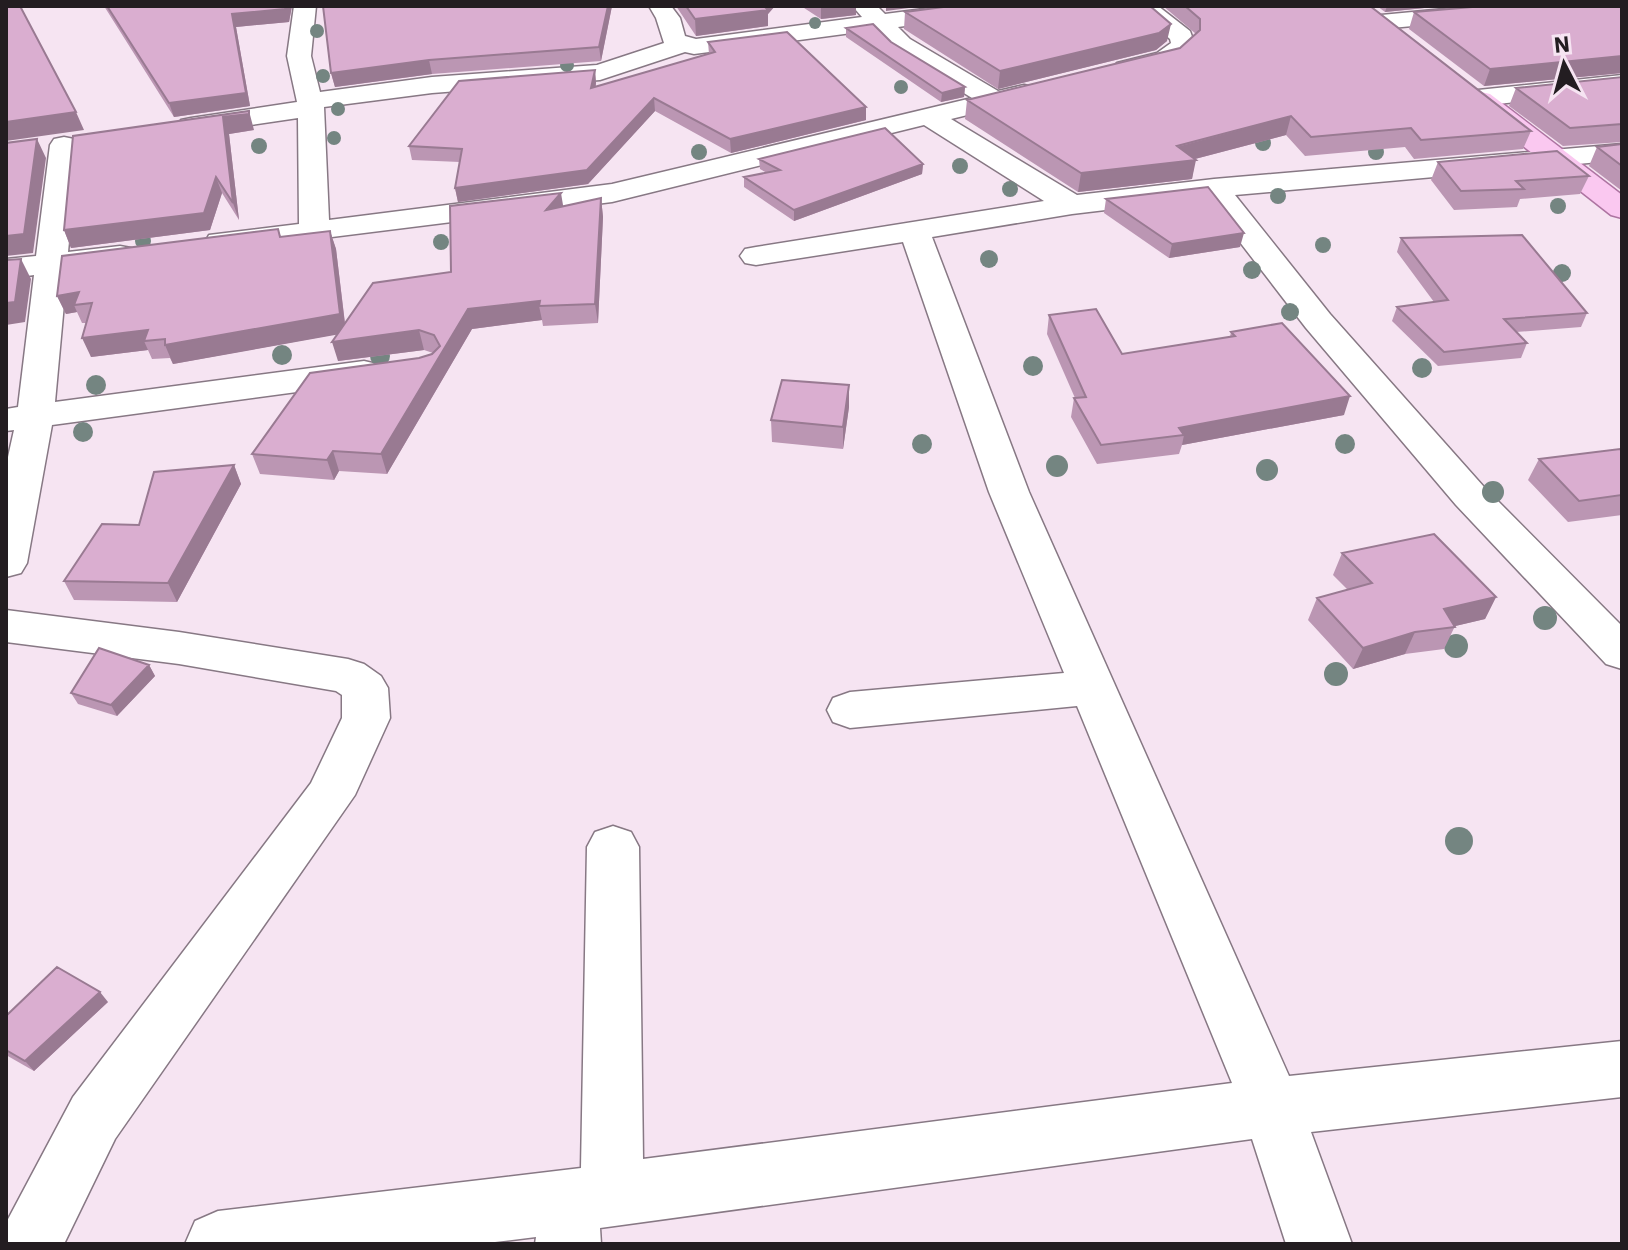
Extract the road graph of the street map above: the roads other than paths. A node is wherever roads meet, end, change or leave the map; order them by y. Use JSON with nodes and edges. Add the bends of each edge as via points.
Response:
{"nodes":[{"id":1,"x":305,"y":6,"type":"edge"},
{"id":2,"x":660,"y":6,"type":"edge"},
{"id":3,"x":999,"y":6,"type":"edge"},
{"id":4,"x":1143,"y":6,"type":"edge"},
{"id":5,"x":1358,"y":6,"type":"edge"},
{"id":6,"x":1549,"y":6,"type":"edge"},
{"id":7,"x":872,"y":14,"type":"edge"},
{"id":8,"x":1381,"y":22,"type":"junction"},
{"id":9,"x":1405,"y":41,"type":"edge"},
{"id":10,"x":681,"y":45,"type":"junction"},
{"id":11,"x":1093,"y":76,"type":"edge"},
{"id":12,"x":1454,"y":79,"type":"edge"},
{"id":13,"x":1622,"y":83,"type":"edge"},
{"id":14,"x":1051,"y":87,"type":"edge"},
{"id":15,"x":1478,"y":98,"type":"junction"},
{"id":16,"x":994,"y":100,"type":"junction"},
{"id":17,"x":310,"y":105,"type":"junction"},
{"id":18,"x":928,"y":116,"type":"junction"},
{"id":19,"x":172,"y":129,"type":"edge"},
{"id":20,"x":65,"y":145,"type":"dead end"},
{"id":21,"x":1622,"y":152,"type":"edge"},
{"id":22,"x":1556,"y":157,"type":"junction"},
{"id":23,"x":1214,"y":188,"type":"junction"},
{"id":24,"x":1072,"y":205,"type":"junction"},
{"id":25,"x":1622,"y":209,"type":"edge"},
{"id":26,"x":314,"y":229,"type":"junction"},
{"id":27,"x":914,"y":230,"type":"junction"},
{"id":28,"x":192,"y":246,"type":"edge"},
{"id":29,"x":145,"y":252,"type":"edge"},
{"id":30,"x":756,"y":256,"type":"dead end"},
{"id":31,"x":52,"y":264,"type":"junction"},
{"id":32,"x":6,"y":269,"type":"edge"},
{"id":33,"x":393,"y":368,"type":"edge"},
{"id":34,"x":20,"y":418,"type":"edge"},
{"id":35,"x":6,"y":563,"type":"edge"},
{"id":36,"x":6,"y":626,"type":"edge"},
{"id":37,"x":1622,"y":653,"type":"edge"},
{"id":38,"x":1092,"y":688,"type":"junction"},
{"id":39,"x":850,"y":710,"type":"dead end"},
{"id":40,"x":613,"y":847,"type":"dead end"},
{"id":41,"x":1622,"y":1069,"type":"edge"},
{"id":42,"x":1272,"y":1107,"type":"junction"},
{"id":43,"x":583,"y":1213,"type":"edge"},
{"id":44,"x":30,"y":1244,"type":"edge"},
{"id":45,"x":218,"y":1244,"type":"edge"},
{"id":46,"x":1319,"y":1244,"type":"edge"}],
"edges":[{"from":1,"to":17,"type":"street","via":[[299,56]]},
{"from":2,"to":10,"type":"street"},
{"from":3,"to":7,"type":"street"},
{"from":4,"to":11,"type":"street","via":[[1182,36],[1183,45],[1166,58]]},
{"from":5,"to":8,"type":"main road"},
{"from":6,"to":8,"type":"street"},
{"from":7,"to":10,"type":"street","via":[[694,47]]},
{"from":7,"to":16,"type":"street","via":[[901,44]]},
{"from":8,"to":9,"type":"main road"},
{"from":10,"to":17,"type":"street","via":[[600,72],[432,85]]},
{"from":12,"to":15,"type":"main road"},
{"from":13,"to":15,"type":"street"},
{"from":14,"to":16,"type":"street"},
{"from":15,"to":22,"type":"main road"},
{"from":16,"to":18,"type":"street"},
{"from":17,"to":19,"type":"street"},
{"from":17,"to":26,"type":"street"},
{"from":18,"to":24,"type":"street"},
{"from":18,"to":26,"type":"street","via":[[612,193]]},
{"from":20,"to":31,"type":"street"},
{"from":21,"to":22,"type":"street"},
{"from":22,"to":23,"type":"street"},
{"from":22,"to":25,"type":"main road"},
{"from":23,"to":24,"type":"street"},
{"from":23,"to":37,"type":"street","via":[[1318,321],[1470,496]]},
{"from":24,"to":27,"type":"street"},
{"from":26,"to":28,"type":"street"},
{"from":27,"to":30,"type":"street"},
{"from":27,"to":38,"type":"street","via":[[1009,492]]},
{"from":29,"to":31,"type":"street"},
{"from":31,"to":32,"type":"street"},
{"from":31,"to":34,"type":"street"},
{"from":33,"to":34,"type":"street"},
{"from":34,"to":35,"type":"street"},
{"from":36,"to":44,"type":"street","via":[[348,676],[365,688],[366,718],[330,795],[94,1118]]},
{"from":38,"to":39,"type":"street"},
{"from":38,"to":42,"type":"street"},
{"from":40,"to":43,"type":"street"},
{"from":41,"to":42,"type":"street"},
{"from":42,"to":43,"type":"street"},
{"from":42,"to":46,"type":"street"},
{"from":43,"to":45,"type":"street"}]}
